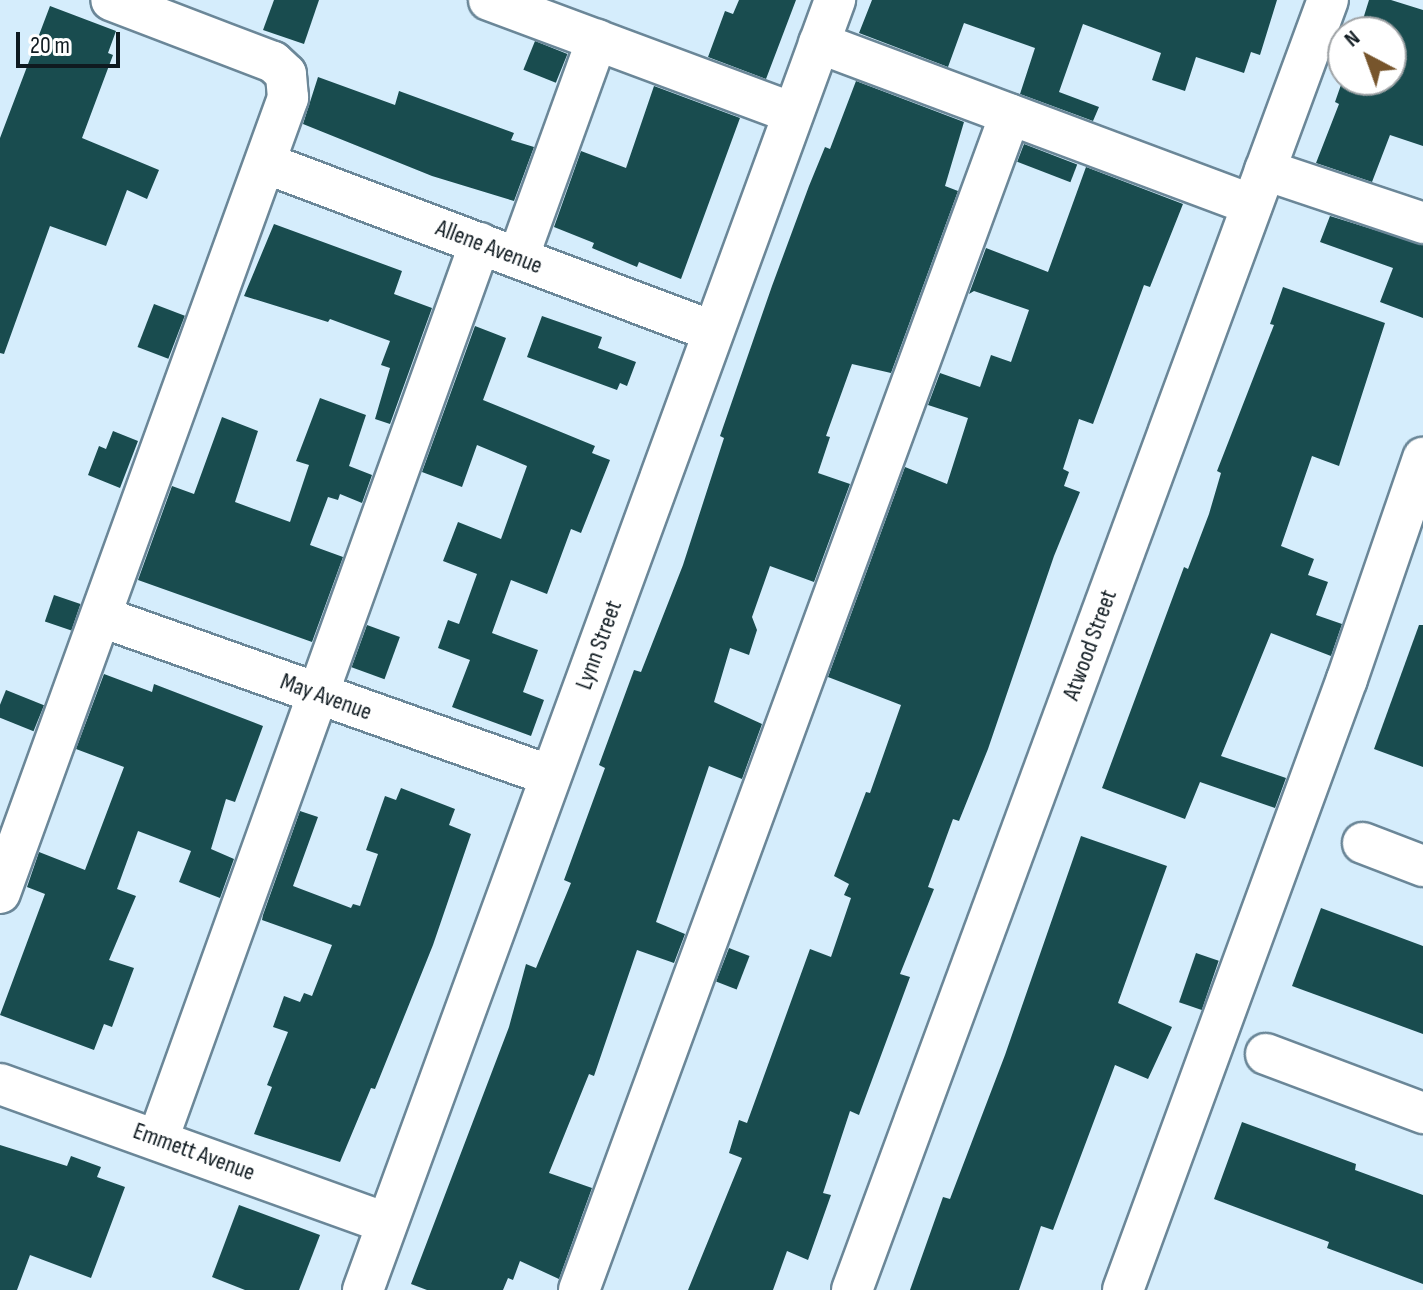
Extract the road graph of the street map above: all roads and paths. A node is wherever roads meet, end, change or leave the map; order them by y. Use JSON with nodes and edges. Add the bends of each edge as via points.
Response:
{"nodes":[{"id":1,"x":111,"y":0,"type":"edge"},
{"id":2,"x":489,"y":0,"type":"edge"},
{"id":3,"x":835,"y":0,"type":"edge"},
{"id":4,"x":1328,"y":0,"type":"edge"},
{"id":5,"x":597,"y":40,"type":"junction"},
{"id":6,"x":819,"y":43,"type":"junction"},
{"id":7,"x":793,"y":113,"type":"junction"},
{"id":8,"x":1010,"y":115,"type":"junction"},
{"id":9,"x":265,"y":163,"type":"junction"},
{"id":10,"x":1258,"y":188,"type":"junction"},
{"id":11,"x":1423,"y":223,"type":"edge"},
{"id":12,"x":480,"y":243,"type":"junction"},
{"id":13,"x":518,"y":258,"type":"junction"},
{"id":14,"x":713,"y":331,"type":"junction"},
{"id":15,"x":1423,"y":458,"type":"edge"},
{"id":16,"x":102,"y":617,"type":"junction"},
{"id":17,"x":319,"y":695,"type":"junction"},
{"id":18,"x":550,"y":776,"type":"junction"},
{"id":19,"x":1363,"y":843,"type":"dead end"},
{"id":20,"x":1423,"y":866,"type":"edge"},
{"id":21,"x":0,"y":893,"type":"edge"},
{"id":22,"x":1266,"y":1054,"type":"dead end"},
{"id":23,"x":0,"y":1084,"type":"edge"},
{"id":24,"x":1423,"y":1113,"type":"edge"},
{"id":25,"x":158,"y":1139,"type":"junction"},
{"id":26,"x":387,"y":1223,"type":"junction"},
{"id":27,"x":363,"y":1290,"type":"edge"},
{"id":28,"x":579,"y":1290,"type":"edge"},
{"id":29,"x":852,"y":1290,"type":"edge"},
{"id":30,"x":1123,"y":1290,"type":"edge"}],
"edges":[{"from":1,"to":9,"type":"street","via":[[273,62],[286,74],[288,98]]},
{"from":2,"to":5,"type":"street"},
{"from":3,"to":6,"type":"street","name":"Lynn Street"},
{"from":4,"to":10,"type":"street","name":"Atwood Street"},
{"from":5,"to":7,"type":"street"},
{"from":5,"to":13,"type":"street"},
{"from":6,"to":7,"type":"street","name":"Lynn Street"},
{"from":6,"to":8,"type":"street"},
{"from":7,"to":14,"type":"street","name":"Lynn Street"},
{"from":8,"to":10,"type":"street"},
{"from":8,"to":28,"type":"street"},
{"from":9,"to":12,"type":"street","name":"Allene Avenue"},
{"from":9,"to":16,"type":"street"},
{"from":10,"to":11,"type":"street"},
{"from":10,"to":29,"type":"street","name":"Atwood Street"},
{"from":12,"to":13,"type":"street","name":"Allene Avenue"},
{"from":12,"to":17,"type":"street"},
{"from":13,"to":14,"type":"street","name":"Allene Avenue"},
{"from":14,"to":18,"type":"street","name":"Lynn Street"},
{"from":15,"to":30,"type":"street"},
{"from":16,"to":17,"type":"street","name":"May Avenue"},
{"from":16,"to":21,"type":"street"},
{"from":17,"to":18,"type":"street","name":"May Avenue"},
{"from":17,"to":25,"type":"street"},
{"from":18,"to":26,"type":"street","name":"Lynn Street"},
{"from":19,"to":20,"type":"street"},
{"from":22,"to":24,"type":"street"},
{"from":23,"to":25,"type":"street","name":"Emmett Avenue"},
{"from":25,"to":26,"type":"street","name":"Emmett Avenue"},
{"from":26,"to":27,"type":"street","name":"Lynn Street"}]}
